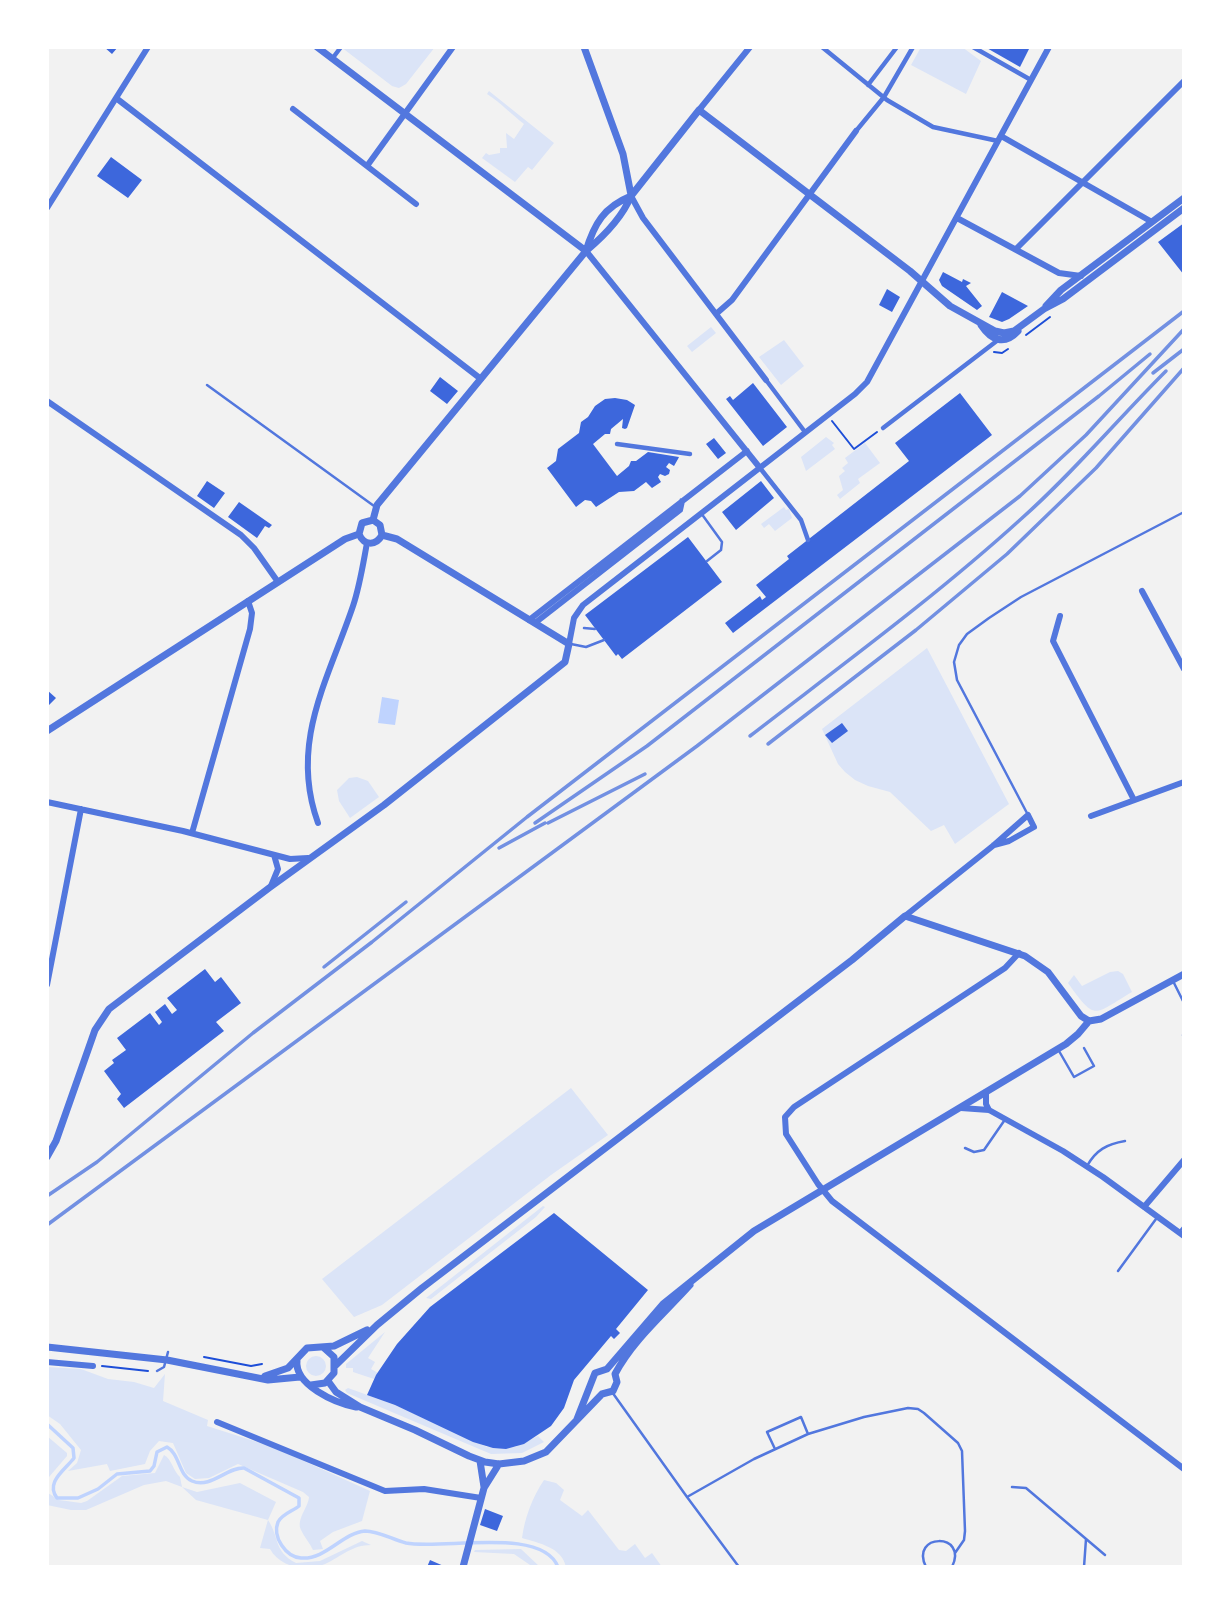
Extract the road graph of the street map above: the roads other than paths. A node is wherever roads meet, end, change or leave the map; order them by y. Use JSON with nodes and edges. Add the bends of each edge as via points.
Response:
{"nodes":[{"id":1,"x":148,"y":47,"type":"edge"},
{"id":2,"x":317,"y":47,"type":"edge"},
{"id":3,"x":341,"y":47,"type":"edge"},
{"id":4,"x":453,"y":47,"type":"edge"},
{"id":5,"x":584,"y":47,"type":"edge"},
{"id":6,"x":751,"y":47,"type":"edge"},
{"id":7,"x":822,"y":47,"type":"edge"},
{"id":8,"x":897,"y":47,"type":"edge"},
{"id":9,"x":913,"y":47,"type":"edge"},
{"id":10,"x":974,"y":47,"type":"edge"},
{"id":11,"x":1049,"y":47,"type":"edge"},
{"id":12,"x":332,"y":59,"type":"junction"},
{"id":13,"x":1032,"y":80,"type":"junction"},
{"id":14,"x":868,"y":85,"type":"junction"},
{"id":15,"x":1182,"y":86,"type":"edge"},
{"id":16,"x":116,"y":98,"type":"junction"},
{"id":17,"x":886,"y":99,"type":"junction"},
{"id":18,"x":293,"y":109,"type":"dead end"},
{"id":19,"x":699,"y":110,"type":"junction"},
{"id":20,"x":405,"y":113,"type":"junction"},
{"id":21,"x":856,"y":131,"type":"joint"},
{"id":22,"x":1000,"y":138,"type":"junction"},
{"id":23,"x":367,"y":166,"type":"junction"},
{"id":24,"x":1083,"y":181,"type":"junction"},
{"id":25,"x":631,"y":195,"type":"junction"},
{"id":26,"x":808,"y":195,"type":"junction"},
{"id":27,"x":1184,"y":198,"type":"edge"},
{"id":28,"x":416,"y":204,"type":"dead end"},
{"id":29,"x":47,"y":208,"type":"edge"},
{"id":30,"x":1184,"y":208,"type":"edge"},
{"id":31,"x":957,"y":218,"type":"junction"},
{"id":32,"x":1152,"y":222,"type":"junction"},
{"id":33,"x":1017,"y":248,"type":"junction"},
{"id":34,"x":586,"y":251,"type":"junction"},
{"id":35,"x":1059,"y":273,"type":"junction"},
{"id":36,"x":1081,"y":276,"type":"junction"},
{"id":37,"x":923,"y":281,"type":"junction"},
{"id":38,"x":1060,"y":290,"type":"junction"},
{"id":39,"x":1059,"y":302,"type":"junction"},
{"id":40,"x":1044,"y":309,"type":"junction"},
{"id":41,"x":716,"y":314,"type":"junction"},
{"id":42,"x":978,"y":322,"type":"junction"},
{"id":43,"x":1023,"y":326,"type":"junction"},
{"id":44,"x":999,"y":340,"type":"junction"},
{"id":45,"x":481,"y":379,"type":"junction"},
{"id":46,"x":766,"y":380,"type":"joint"},
{"id":47,"x":207,"y":385,"type":"dead end"},
{"id":48,"x":47,"y":401,"type":"edge"},
{"id":49,"x":883,"y":428,"type":"road end"},
{"id":50,"x":805,"y":432,"type":"junction"},
{"id":51,"x":617,"y":444,"type":"dead end"},
{"id":52,"x":747,"y":451,"type":"junction"},
{"id":53,"x":690,"y":454,"type":"dead end"},
{"id":54,"x":760,"y":468,"type":"junction"},
{"id":55,"x":376,"y":507,"type":"junction"},
{"id":56,"x":1184,"y":512,"type":"edge"},
{"id":57,"x":701,"y":513,"type":"junction"},
{"id":58,"x":373,"y":520,"type":"junction"},
{"id":59,"x":359,"y":534,"type":"junction"},
{"id":60,"x":382,"y":534,"type":"junction"},
{"id":61,"x":808,"y":540,"type":"dead end"},
{"id":62,"x":367,"y":543,"type":"junction"},
{"id":63,"x":707,"y":561,"type":"dead end"},
{"id":64,"x":278,"y":582,"type":"junction"},
{"id":65,"x":1142,"y":591,"type":"dead end"},
{"id":66,"x":248,"y":601,"type":"junction"},
{"id":67,"x":1060,"y":616,"type":"dead end"},
{"id":68,"x":532,"y":622,"type":"junction"},
{"id":69,"x":584,"y":628,"type":"dead end"},
{"id":70,"x":595,"y":629,"type":"dead end"},
{"id":71,"x":604,"y":640,"type":"dead end"},
{"id":72,"x":569,"y":644,"type":"junction"},
{"id":73,"x":1184,"y":669,"type":"edge"},
{"id":74,"x":47,"y":731,"type":"edge"},
{"id":75,"x":1184,"y":782,"type":"edge"},
{"id":76,"x":1134,"y":800,"type":"junction"},
{"id":77,"x":47,"y":802,"type":"edge"},
{"id":78,"x":81,"y":809,"type":"junction"},
{"id":79,"x":1028,"y":815,"type":"junction"},
{"id":80,"x":1091,"y":816,"type":"dead end"},
{"id":81,"x":318,"y":823,"type":"dead end"},
{"id":82,"x":192,"y":833,"type":"junction"},
{"id":83,"x":995,"y":845,"type":"junction"},
{"id":84,"x":274,"y":855,"type":"junction"},
{"id":85,"x":314,"y":855,"type":"junction"},
{"id":86,"x":270,"y":887,"type":"junction"},
{"id":87,"x":905,"y":916,"type":"junction"},
{"id":88,"x":1019,"y":953,"type":"junction"},
{"id":89,"x":1184,"y":974,"type":"edge"},
{"id":90,"x":1173,"y":980,"type":"junction"},
{"id":91,"x":47,"y":985,"type":"edge"},
{"id":92,"x":1184,"y":1003,"type":"edge"},
{"id":93,"x":1089,"y":1021,"type":"junction"},
{"id":94,"x":1084,"y":1048,"type":"dead end"},
{"id":95,"x":1058,"y":1049,"type":"junction"},
{"id":96,"x":986,"y":1092,"type":"junction"},
{"id":97,"x":959,"y":1108,"type":"junction"},
{"id":98,"x":989,"y":1110,"type":"junction"},
{"id":99,"x":1005,"y":1118,"type":"junction"},
{"id":100,"x":1125,"y":1141,"type":"dead end"},
{"id":101,"x":965,"y":1148,"type":"dead end"},
{"id":102,"x":49,"y":1154,"type":"edge"},
{"id":103,"x":1184,"y":1160,"type":"edge"},
{"id":104,"x":1087,"y":1166,"type":"junction"},
{"id":105,"x":822,"y":1189,"type":"junction"},
{"id":106,"x":1144,"y":1207,"type":"junction"},
{"id":107,"x":1158,"y":1217,"type":"junction"},
{"id":108,"x":1182,"y":1231,"type":"edge"},
{"id":109,"x":1118,"y":1271,"type":"dead end"},
{"id":110,"x":702,"y":1272,"type":"junction"},
{"id":111,"x":377,"y":1325,"type":"junction"},
{"id":112,"x":47,"y":1347,"type":"edge"},
{"id":113,"x":323,"y":1347,"type":"junction"},
{"id":114,"x":168,"y":1356,"type":"junction"},
{"id":115,"x":297,"y":1360,"type":"junction"},
{"id":116,"x":47,"y":1362,"type":"edge"},
{"id":117,"x":335,"y":1365,"type":"junction"},
{"id":118,"x":93,"y":1366,"type":"road end"},
{"id":119,"x":607,"y":1369,"type":"junction"},
{"id":120,"x":156,"y":1371,"type":"road end"},
{"id":121,"x":615,"y":1374,"type":"junction"},
{"id":122,"x":257,"y":1377,"type":"junction"},
{"id":123,"x":300,"y":1377,"type":"junction"},
{"id":124,"x":328,"y":1381,"type":"junction"},
{"id":125,"x":591,"y":1383,"type":"junction"},
{"id":126,"x":311,"y":1384,"type":"junction"},
{"id":127,"x":612,"y":1392,"type":"junction"},
{"id":128,"x":603,"y":1394,"type":"junction"},
{"id":129,"x":360,"y":1408,"type":"junction"},
{"id":130,"x":577,"y":1419,"type":"junction"},
{"id":131,"x":217,"y":1422,"type":"dead end"},
{"id":132,"x":808,"y":1434,"type":"junction"},
{"id":133,"x":775,"y":1449,"type":"junction"},
{"id":134,"x":480,"y":1461,"type":"junction"},
{"id":135,"x":499,"y":1464,"type":"junction"},
{"id":136,"x":1184,"y":1469,"type":"edge"},
{"id":137,"x":1012,"y":1487,"type":"dead end"},
{"id":138,"x":484,"y":1488,"type":"junction"},
{"id":139,"x":687,"y":1497,"type":"junction"},
{"id":140,"x":481,"y":1498,"type":"junction"},
{"id":141,"x":1086,"y":1538,"type":"junction"},
{"id":142,"x":955,"y":1553,"type":"junction"},
{"id":143,"x":1105,"y":1555,"type":"dead end"},
{"id":144,"x":463,"y":1567,"type":"edge"},
{"id":145,"x":739,"y":1567,"type":"edge"},
{"id":146,"x":926,"y":1567,"type":"edge"},
{"id":147,"x":952,"y":1567,"type":"edge"},
{"id":148,"x":1084,"y":1567,"type":"edge"}],
"edges":[{"from":1,"to":16,"type":"street"},
{"from":2,"to":12,"type":"street"},
{"from":3,"to":12,"type":"street"},
{"from":4,"to":20,"type":"street"},
{"from":5,"to":25,"type":"street","via":[[623,154]]},
{"from":6,"to":19,"type":"street"},
{"from":7,"to":14,"type":"street"},
{"from":8,"to":14,"type":"street"},
{"from":9,"to":17,"type":"street"},
{"from":10,"to":13,"type":"street"},
{"from":11,"to":13,"type":"street"},
{"from":12,"to":20,"type":"street"},
{"from":13,"to":22,"type":"street"},
{"from":14,"to":17,"type":"street"},
{"from":15,"to":24,"type":"street"},
{"from":16,"to":29,"type":"street"},
{"from":16,"to":45,"type":"street"},
{"from":17,"to":21,"type":"street"},
{"from":17,"to":22,"type":"street","via":[[937,129]]},
{"from":18,"to":23,"type":"street"},
{"from":19,"to":25,"type":"street"},
{"from":19,"to":26,"type":"street"},
{"from":20,"to":23,"type":"street"},
{"from":20,"to":34,"type":"street"},
{"from":21,"to":26,"type":"street"},
{"from":22,"to":24,"type":"street"},
{"from":22,"to":31,"type":"street"},
{"from":23,"to":28,"type":"street"},
{"from":24,"to":32,"type":"street"},
{"from":24,"to":33,"type":"street"},
{"from":25,"to":34,"type":"street","via":[[626,208]]},
{"from":25,"to":34,"type":"street","via":[[614,203],[593,229]]},
{"from":25,"to":41,"type":"street","via":[[643,218]]},
{"from":26,"to":37,"type":"street"},
{"from":26,"to":41,"type":"street","via":[[732,300]]},
{"from":27,"to":32,"type":"street"},
{"from":30,"to":39,"type":"street"},
{"from":31,"to":33,"type":"street"},
{"from":31,"to":37,"type":"street"},
{"from":32,"to":36,"type":"street"},
{"from":33,"to":35,"type":"street"},
{"from":34,"to":45,"type":"street"},
{"from":34,"to":52,"type":"street"},
{"from":35,"to":36,"type":"street"},
{"from":35,"to":38,"type":"street"},
{"from":36,"to":38,"type":"street"},
{"from":37,"to":42,"type":"street","via":[[950,306]]},
{"from":37,"to":50,"type":"street","via":[[870,377]]},
{"from":38,"to":39,"type":"street"},
{"from":38,"to":40,"type":"street"},
{"from":39,"to":40,"type":"street"},
{"from":40,"to":43,"type":"street"},
{"from":41,"to":46,"type":"street"},
{"from":42,"to":43,"type":"street","via":[[995,331]]},
{"from":42,"to":44,"type":"street"},
{"from":43,"to":44,"type":"street","via":[[1013,337]]},
{"from":44,"to":49,"type":"street"},
{"from":45,"to":55,"type":"street"},
{"from":46,"to":50,"type":"street"},
{"from":47,"to":55,"type":"lane"},
{"from":48,"to":64,"type":"street","via":[[241,535]]},
{"from":50,"to":54,"type":"street"},
{"from":51,"to":53,"type":"street"},
{"from":52,"to":54,"type":"street"},
{"from":52,"to":68,"type":"street","via":[[682,501],[680,510]]},
{"from":54,"to":57,"type":"street"},
{"from":54,"to":61,"type":"street","via":[[802,520]]},
{"from":55,"to":58,"type":"street"},
{"from":56,"to":79,"type":"lane","via":[[1003,607],[959,645],[954,662],[957,680]]},
{"from":57,"to":63,"type":"lane","via":[[722,542],[721,550]]},
{"from":57,"to":72,"type":"street","via":[[580,607]]},
{"from":58,"to":59,"type":"street","via":[[362,523]]},
{"from":58,"to":60,"type":"street"},
{"from":59,"to":62,"type":"street"},
{"from":59,"to":64,"type":"street"},
{"from":60,"to":62,"type":"street","via":[[376,542]]},
{"from":60,"to":68,"type":"street"},
{"from":62,"to":81,"type":"street","via":[[355,600],[309,733],[308,786]]},
{"from":64,"to":66,"type":"street"},
{"from":65,"to":73,"type":"street"},
{"from":66,"to":74,"type":"street"},
{"from":66,"to":82,"type":"street","via":[[250,629]]},
{"from":67,"to":76,"type":"street","via":[[1053,641]]},
{"from":68,"to":72,"type":"street"},
{"from":69,"to":70,"type":"lane"},
{"from":71,"to":72,"type":"lane","via":[[586,647]]},
{"from":72,"to":85,"type":"street","via":[[564,664]]},
{"from":75,"to":76,"type":"street"},
{"from":76,"to":80,"type":"street"},
{"from":77,"to":78,"type":"street"},
{"from":78,"to":82,"type":"street"},
{"from":78,"to":91,"type":"street"},
{"from":79,"to":83,"type":"street"},
{"from":79,"to":83,"type":"street","via":[[1034,827]]},
{"from":82,"to":84,"type":"street"},
{"from":83,"to":87,"type":"street"},
{"from":84,"to":85,"type":"street","via":[[296,860]]},
{"from":84,"to":86,"type":"street","via":[[278,873]]},
{"from":85,"to":86,"type":"street"},
{"from":86,"to":102,"type":"street","via":[[105,1013]]},
{"from":87,"to":88,"type":"street"},
{"from":87,"to":111,"type":"street"},
{"from":88,"to":93,"type":"street","via":[[1048,972]]},
{"from":88,"to":105,"type":"street","via":[[1005,968],[787,1114],[786,1134]]},
{"from":89,"to":90,"type":"street"},
{"from":90,"to":92,"type":"lane"},
{"from":90,"to":93,"type":"street"},
{"from":93,"to":95,"type":"street"},
{"from":94,"to":95,"type":"lane","via":[[1094,1066],[1074,1077]]},
{"from":95,"to":96,"type":"street"},
{"from":96,"to":97,"type":"street"},
{"from":96,"to":98,"type":"street"},
{"from":97,"to":98,"type":"street"},
{"from":97,"to":105,"type":"street"},
{"from":98,"to":99,"type":"street"},
{"from":99,"to":101,"type":"lane","via":[[984,1150]]},
{"from":99,"to":104,"type":"street"},
{"from":100,"to":104,"type":"lane","via":[[1098,1151]]},
{"from":103,"to":106,"type":"street"},
{"from":104,"to":106,"type":"street"},
{"from":105,"to":110,"type":"street","via":[[760,1227]]},
{"from":105,"to":136,"type":"street"},
{"from":106,"to":107,"type":"street"},
{"from":107,"to":108,"type":"street"},
{"from":107,"to":109,"type":"lane"},
{"from":110,"to":119,"type":"street","via":[[650,1317]]},
{"from":110,"to":121,"type":"street","via":[[644,1334]]},
{"from":111,"to":113,"type":"street"},
{"from":111,"to":117,"type":"street"},
{"from":112,"to":114,"type":"street"},
{"from":113,"to":115,"type":"street","via":[[307,1348]]},
{"from":113,"to":117,"type":"street","via":[[332,1354]]},
{"from":114,"to":120,"type":"lane","via":[[163,1368]]},
{"from":114,"to":122,"type":"street"},
{"from":115,"to":122,"type":"street","via":[[277,1374]]},
{"from":115,"to":123,"type":"street"},
{"from":116,"to":118,"type":"street"},
{"from":117,"to":124,"type":"street"},
{"from":119,"to":121,"type":"street"},
{"from":119,"to":125,"type":"street","via":[[595,1373]]},
{"from":121,"to":127,"type":"street","via":[[617,1384]]},
{"from":122,"to":123,"type":"street"},
{"from":123,"to":126,"type":"street"},
{"from":124,"to":126,"type":"street"},
{"from":124,"to":129,"type":"street"},
{"from":125,"to":128,"type":"street"},
{"from":125,"to":130,"type":"street"},
{"from":126,"to":129,"type":"street","via":[[336,1402]]},
{"from":127,"to":128,"type":"street"},
{"from":127,"to":139,"type":"lane"},
{"from":128,"to":130,"type":"street"},
{"from":129,"to":134,"type":"street"},
{"from":130,"to":135,"type":"street","via":[[541,1455]]},
{"from":131,"to":140,"type":"street","via":[[385,1491],[424,1489]]},
{"from":132,"to":133,"type":"lane"},
{"from":132,"to":133,"type":"lane","via":[[801,1417],[767,1432]]},
{"from":132,"to":142,"type":"lane","via":[[877,1414],[912,1408],[924,1413],[962,1451],[965,1531]]},
{"from":133,"to":139,"type":"lane"},
{"from":134,"to":135,"type":"street"},
{"from":134,"to":138,"type":"street"},
{"from":135,"to":138,"type":"street"},
{"from":137,"to":141,"type":"lane","via":[[1026,1488]]},
{"from":138,"to":140,"type":"street"},
{"from":139,"to":145,"type":"lane"},
{"from":140,"to":144,"type":"street"},
{"from":141,"to":143,"type":"lane"},
{"from":141,"to":148,"type":"lane"},
{"from":142,"to":146,"type":"lane","via":[[949,1544],[934,1541],[923,1553]]},
{"from":142,"to":147,"type":"lane"}]}
